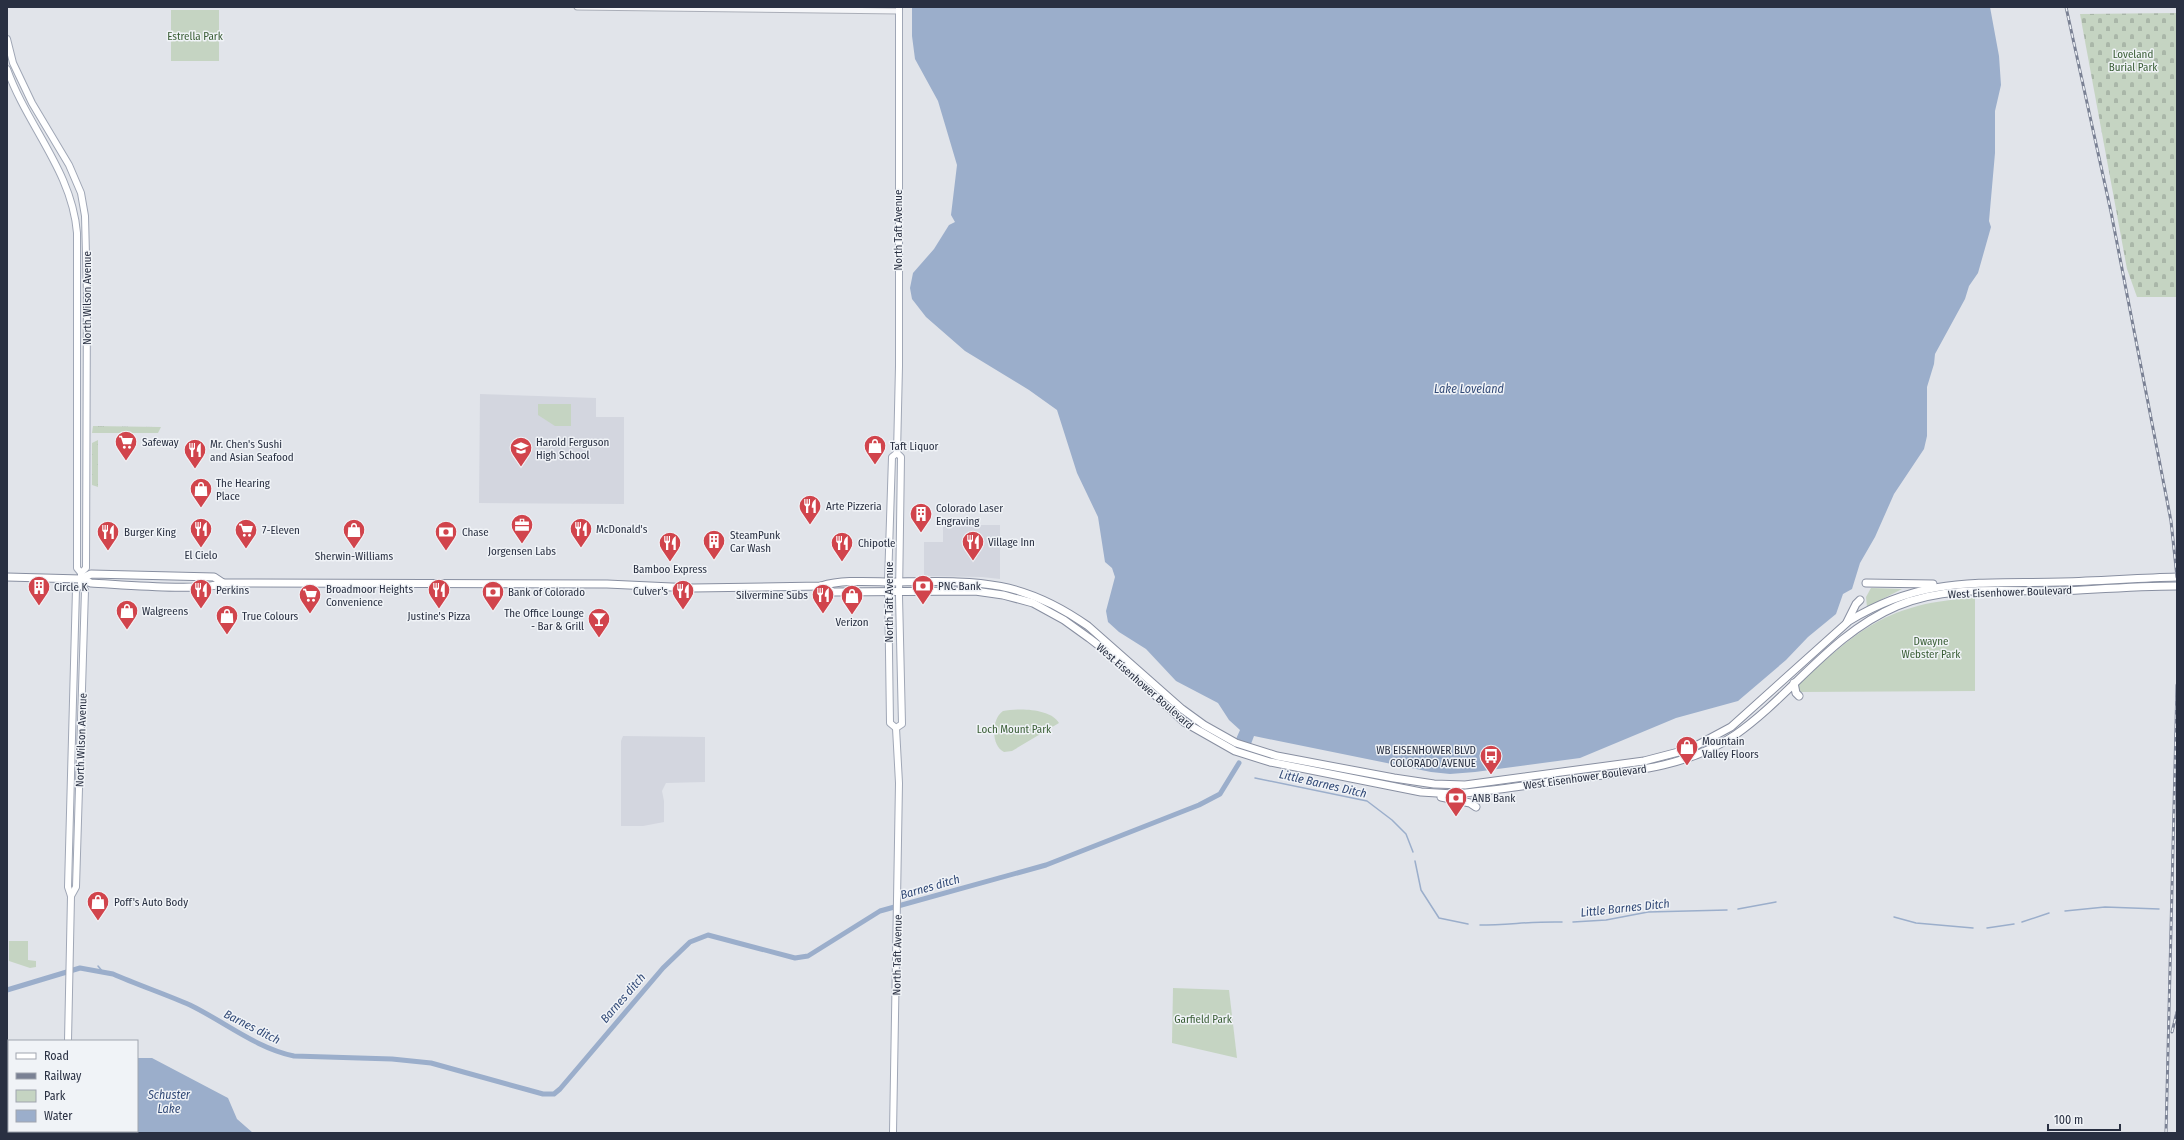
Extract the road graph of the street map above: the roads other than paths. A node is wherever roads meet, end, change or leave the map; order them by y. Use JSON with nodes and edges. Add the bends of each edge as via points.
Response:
{"nodes":[{"id":1,"x":577,"y":7,"type":"edge"},
{"id":2,"x":899,"y":9,"type":"edge"},
{"id":3,"x":7,"y":39,"type":"edge"},
{"id":4,"x":7,"y":69,"type":"edge"},
{"id":5,"x":897,"y":453,"type":"junction"},
{"id":6,"x":77,"y":456,"type":"junction"},
{"id":7,"x":86,"y":492,"type":"junction"},
{"id":8,"x":7,"y":577,"type":"edge"},
{"id":9,"x":2177,"y":577,"type":"edge"},
{"id":10,"x":81,"y":579,"type":"junction"},
{"id":11,"x":888,"y":582,"type":"junction"},
{"id":12,"x":900,"y":582,"type":"junction"},
{"id":13,"x":1866,"y":584,"type":"dead end"},
{"id":14,"x":1945,"y":585,"type":"junction"},
{"id":15,"x":821,"y":586,"type":"junction"},
{"id":16,"x":2177,"y":586,"type":"edge"},
{"id":17,"x":900,"y":591,"type":"junction"},
{"id":18,"x":888,"y":592,"type":"junction"},
{"id":19,"x":1860,"y":600,"type":"dead end"},
{"id":20,"x":1847,"y":623,"type":"junction"},
{"id":21,"x":1794,"y":683,"type":"junction"},
{"id":22,"x":1799,"y":696,"type":"dead end"},
{"id":23,"x":896,"y":728,"type":"junction"},
{"id":24,"x":1680,"y":752,"type":"junction"},
{"id":25,"x":1671,"y":764,"type":"junction"},
{"id":26,"x":1436,"y":793,"type":"junction"},
{"id":27,"x":1476,"y":807,"type":"dead end"},
{"id":28,"x":68,"y":1040,"type":"edge"},
{"id":29,"x":893,"y":1133,"type":"edge"}],
"edges":[{"from":1,"to":2,"type":"street"},
{"from":2,"to":5,"type":"main road","name":"North Taft Avenue"},
{"from":3,"to":7,"type":"main road","name":"North Wilson Avenue","via":[[13,63],[32,103],[69,165],[81,193],[85,216],[87,287]]},
{"from":4,"to":6,"type":"main road","name":"North Wilson Avenue","via":[[25,108],[60,170],[76,217]]},
{"from":5,"to":11,"type":"main road","name":"North Taft Avenue","via":[[892,457]]},
{"from":5,"to":12,"type":"main road","name":"North Taft Avenue","via":[[901,457]]},
{"from":6,"to":7,"type":"main road","via":[[81,465],[82,490]]},
{"from":6,"to":10,"type":"main road","name":"North Wilson Avenue","via":[[77,568]]},
{"from":7,"to":10,"type":"main road","name":"North Wilson Avenue","via":[[86,568]]},
{"from":8,"to":10,"type":"highway","name":"West Eisenhower Boulevard"},
{"from":9,"to":14,"type":"highway","name":"West Eisenhower Boulevard"},
{"from":10,"to":15,"type":"highway","name":"West Eisenhower Boulevard","via":[[91,574],[214,577],[223,583],[607,584],[693,588]]},
{"from":10,"to":28,"type":"main road","name":"North Wilson Avenue","via":[[76,589],[68,887],[71,896]]},
{"from":11,"to":12,"type":"highway","name":"West Eisenhower Boulevard"},
{"from":11,"to":15,"type":"highway","name":"West Eisenhower Boulevard","via":[[834,583]]},
{"from":11,"to":18,"type":"main road","name":"North Taft Avenue"},
{"from":12,"to":17,"type":"main road","name":"North Taft Avenue"},
{"from":12,"to":24,"type":"highway","name":"West Eisenhower Boulevard","via":[[993,584],[1024,591],[1045,600],[1088,626],[1182,709],[1204,725],[1236,743],[1277,756],[1414,781],[1465,785],[1631,763]]},
{"from":13,"to":14,"type":"highway"},
{"from":14,"to":20,"type":"highway","name":"West Eisenhower Boulevard","via":[[1909,592]]},
{"from":15,"to":18,"type":"highway","name":"West Eisenhower Boulevard","via":[[834,592]]},
{"from":16,"to":21,"type":"highway","name":"West Eisenhower Boulevard","via":[[1965,592],[1915,599],[1881,614],[1850,633]]},
{"from":17,"to":18,"type":"highway","name":"West Eisenhower Boulevard"},
{"from":17,"to":23,"type":"main road","name":"North Taft Avenue","via":[[902,724]]},
{"from":17,"to":26,"type":"highway","name":"West Eisenhower Boulevard","via":[[975,592],[1003,595],[1033,603],[1064,620],[1115,658],[1184,722],[1235,751],[1270,762]]},
{"from":18,"to":23,"type":"main road","name":"North Taft Avenue","via":[[890,723]]},
{"from":19,"to":20,"type":"highway"},
{"from":20,"to":24,"type":"highway","name":"West Eisenhower Boulevard","via":[[1731,726]]},
{"from":21,"to":22,"type":"highway"},
{"from":21,"to":25,"type":"highway","name":"West Eisenhower Boulevard","via":[[1735,734],[1714,747]]},
{"from":23,"to":29,"type":"main road","name":"North Taft Avenue","via":[[899,783]]},
{"from":24,"to":25,"type":"highway","via":[[1672,758]]},
{"from":25,"to":26,"type":"highway","name":"West Eisenhower Boulevard","via":[[1483,792]]},
{"from":26,"to":27,"type":"highway","via":[[1440,797],[1470,803]]}]}
